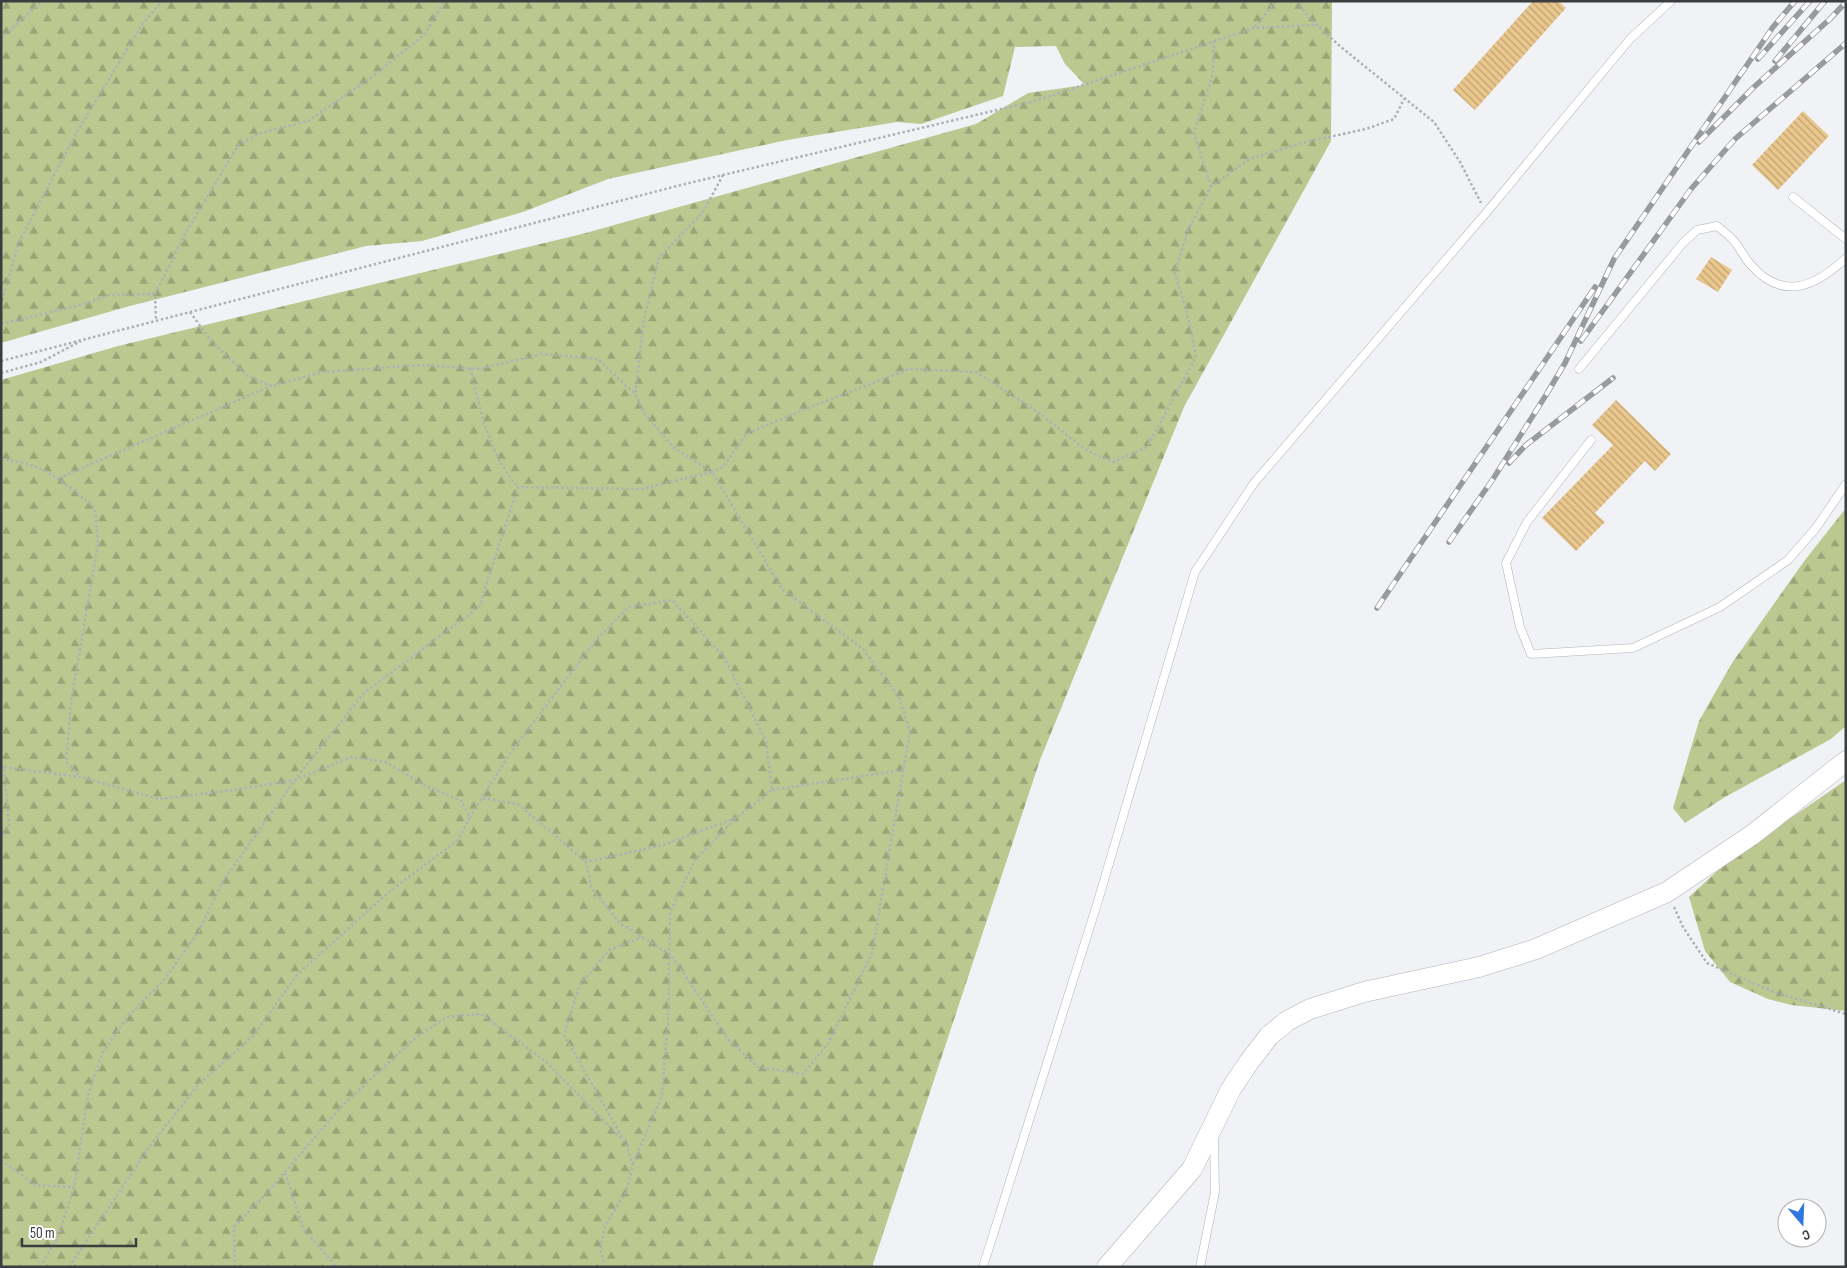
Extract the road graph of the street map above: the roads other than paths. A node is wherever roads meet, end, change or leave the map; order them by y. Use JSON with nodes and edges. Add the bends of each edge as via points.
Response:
{"nodes":[{"id":1,"x":1670,"y":1,"type":"edge"},
{"id":2,"x":1793,"y":197,"type":"dead end"},
{"id":3,"x":1846,"y":239,"type":"edge"},
{"id":4,"x":1846,"y":258,"type":"edge"},
{"id":5,"x":1579,"y":369,"type":"dead end"},
{"id":6,"x":1591,"y":440,"type":"dead end"},
{"id":7,"x":1846,"y":484,"type":"edge"},
{"id":8,"x":1846,"y":762,"type":"edge"},
{"id":9,"x":1213,"y":1128,"type":"junction"},
{"id":10,"x":983,"y":1267,"type":"edge"},
{"id":11,"x":1107,"y":1267,"type":"edge"},
{"id":12,"x":1200,"y":1267,"type":"edge"}],
"edges":[{"from":1,"to":10,"type":"lane","via":[[1630,39],[1486,213],[1254,483],[1195,572],[1098,901]]},
{"from":2,"to":3,"type":"lane"},
{"from":4,"to":5,"type":"lane","via":[[1830,273],[1808,285],[1785,288],[1768,281],[1750,264],[1734,240],[1717,226],[1697,230],[1682,243]]},
{"from":6,"to":7,"type":"lane","via":[[1527,522],[1506,563],[1520,627],[1531,654],[1633,648],[1720,607],[1788,560],[1816,528]]},
{"from":8,"to":9,"type":"street","via":[[1752,835],[1667,892],[1536,949],[1479,967],[1364,992],[1295,1017],[1270,1036],[1249,1062],[1231,1089]]},
{"from":9,"to":11,"type":"street","via":[[1192,1169]]},
{"from":9,"to":12,"type":"lane","via":[[1215,1192]]}]}
